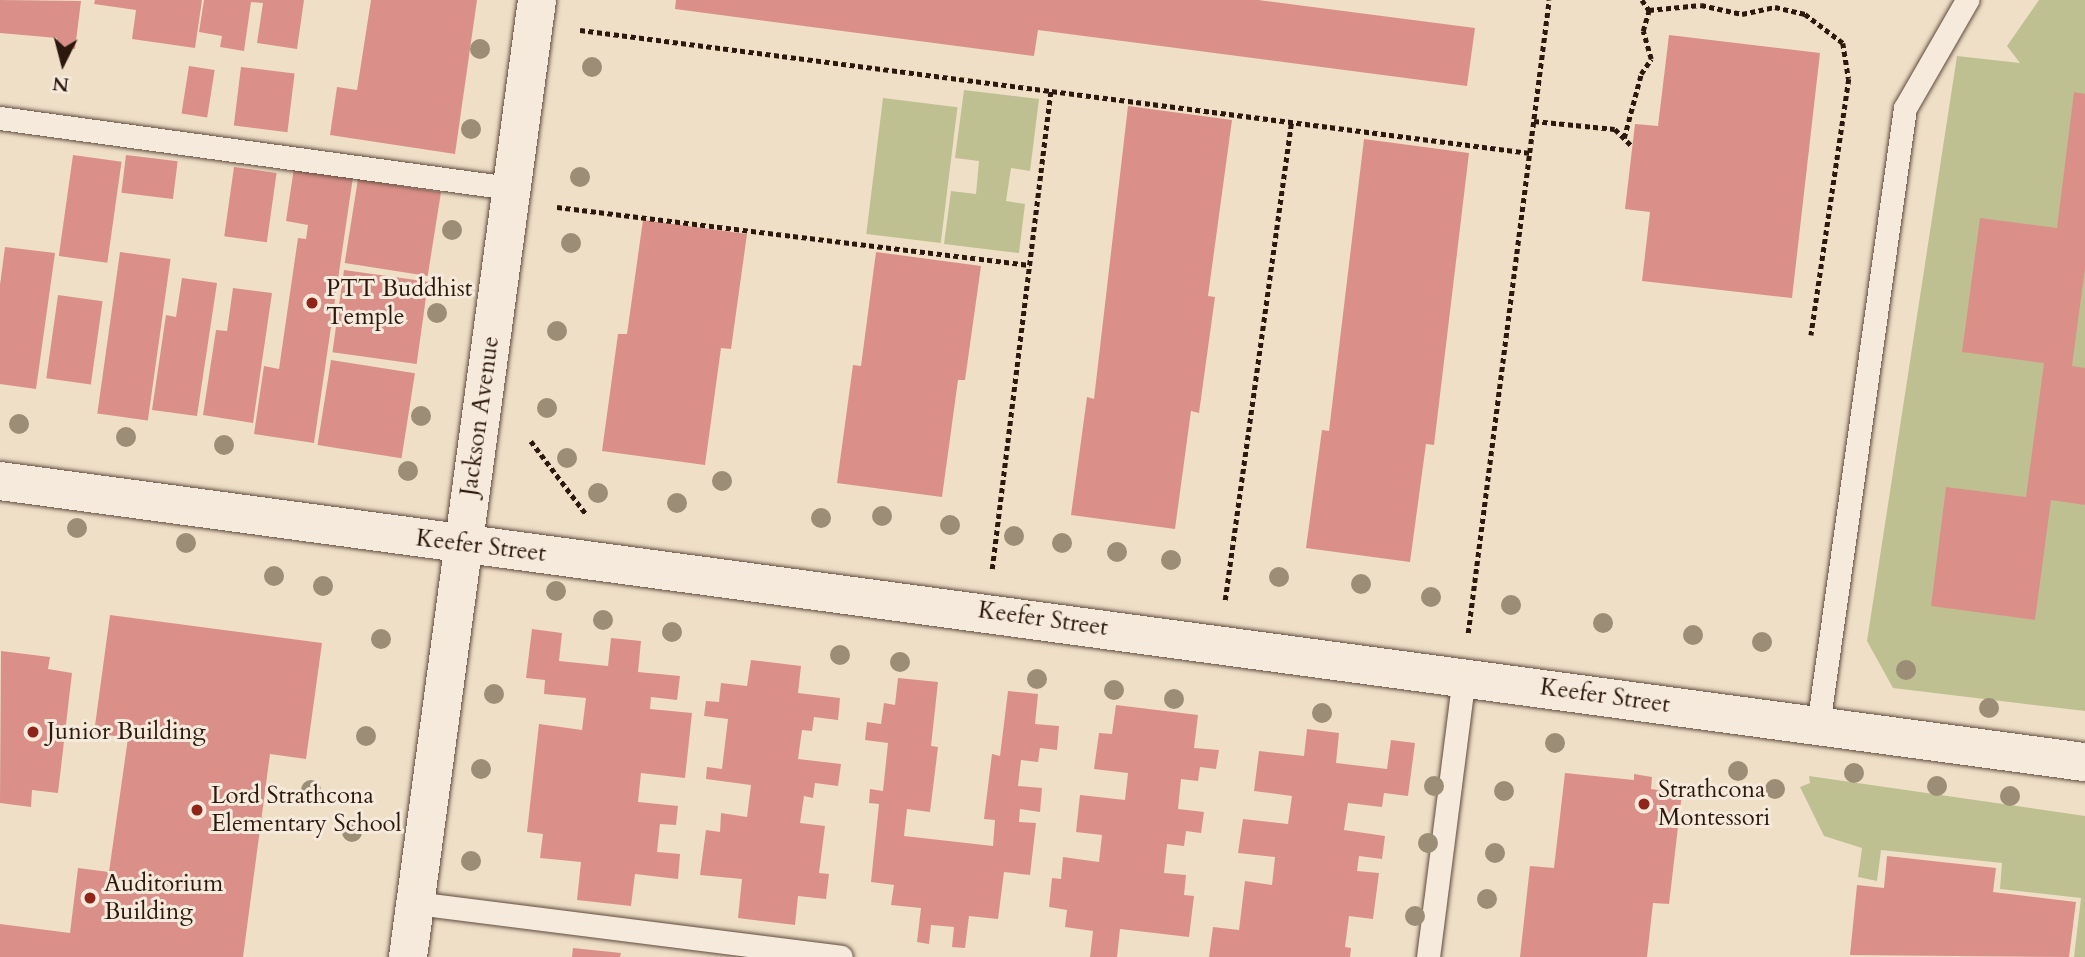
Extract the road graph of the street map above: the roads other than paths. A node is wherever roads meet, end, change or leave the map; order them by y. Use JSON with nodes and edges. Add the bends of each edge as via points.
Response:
{"nodes":[{"id":1,"x":537,"y":0,"type":"edge"},
{"id":2,"x":1968,"y":0,"type":"edge"},
{"id":3,"x":0,"y":118,"type":"edge"},
{"id":4,"x":510,"y":188,"type":"junction"},
{"id":5,"x":0,"y":481,"type":"edge"},
{"id":6,"x":464,"y":544,"type":"junction"},
{"id":7,"x":1464,"y":676,"type":"junction"},
{"id":8,"x":1818,"y":726,"type":"junction"},
{"id":9,"x":2085,"y":762,"type":"edge"},
{"id":10,"x":416,"y":903,"type":"junction"},
{"id":11,"x":408,"y":957,"type":"edge"},
{"id":12,"x":841,"y":957,"type":"edge"},
{"id":13,"x":1428,"y":957,"type":"edge"}],
"edges":[{"from":1,"to":4,"type":"street","name":"Jackson Avenue"},
{"from":2,"to":8,"type":"lane","via":[[1905,108]]},
{"from":3,"to":4,"type":"lane"},
{"from":4,"to":6,"type":"street","name":"Jackson Avenue"},
{"from":5,"to":6,"type":"street","name":"Keefer Street"},
{"from":6,"to":7,"type":"street","name":"Keefer Street"},
{"from":6,"to":10,"type":"street","name":"Jackson Avenue"},
{"from":7,"to":8,"type":"street","name":"Keefer Street"},
{"from":7,"to":13,"type":"lane"},
{"from":8,"to":9,"type":"street","name":"Keefer Street"},
{"from":10,"to":11,"type":"street","name":"Jackson Avenue"},
{"from":10,"to":12,"type":"lane"}]}
